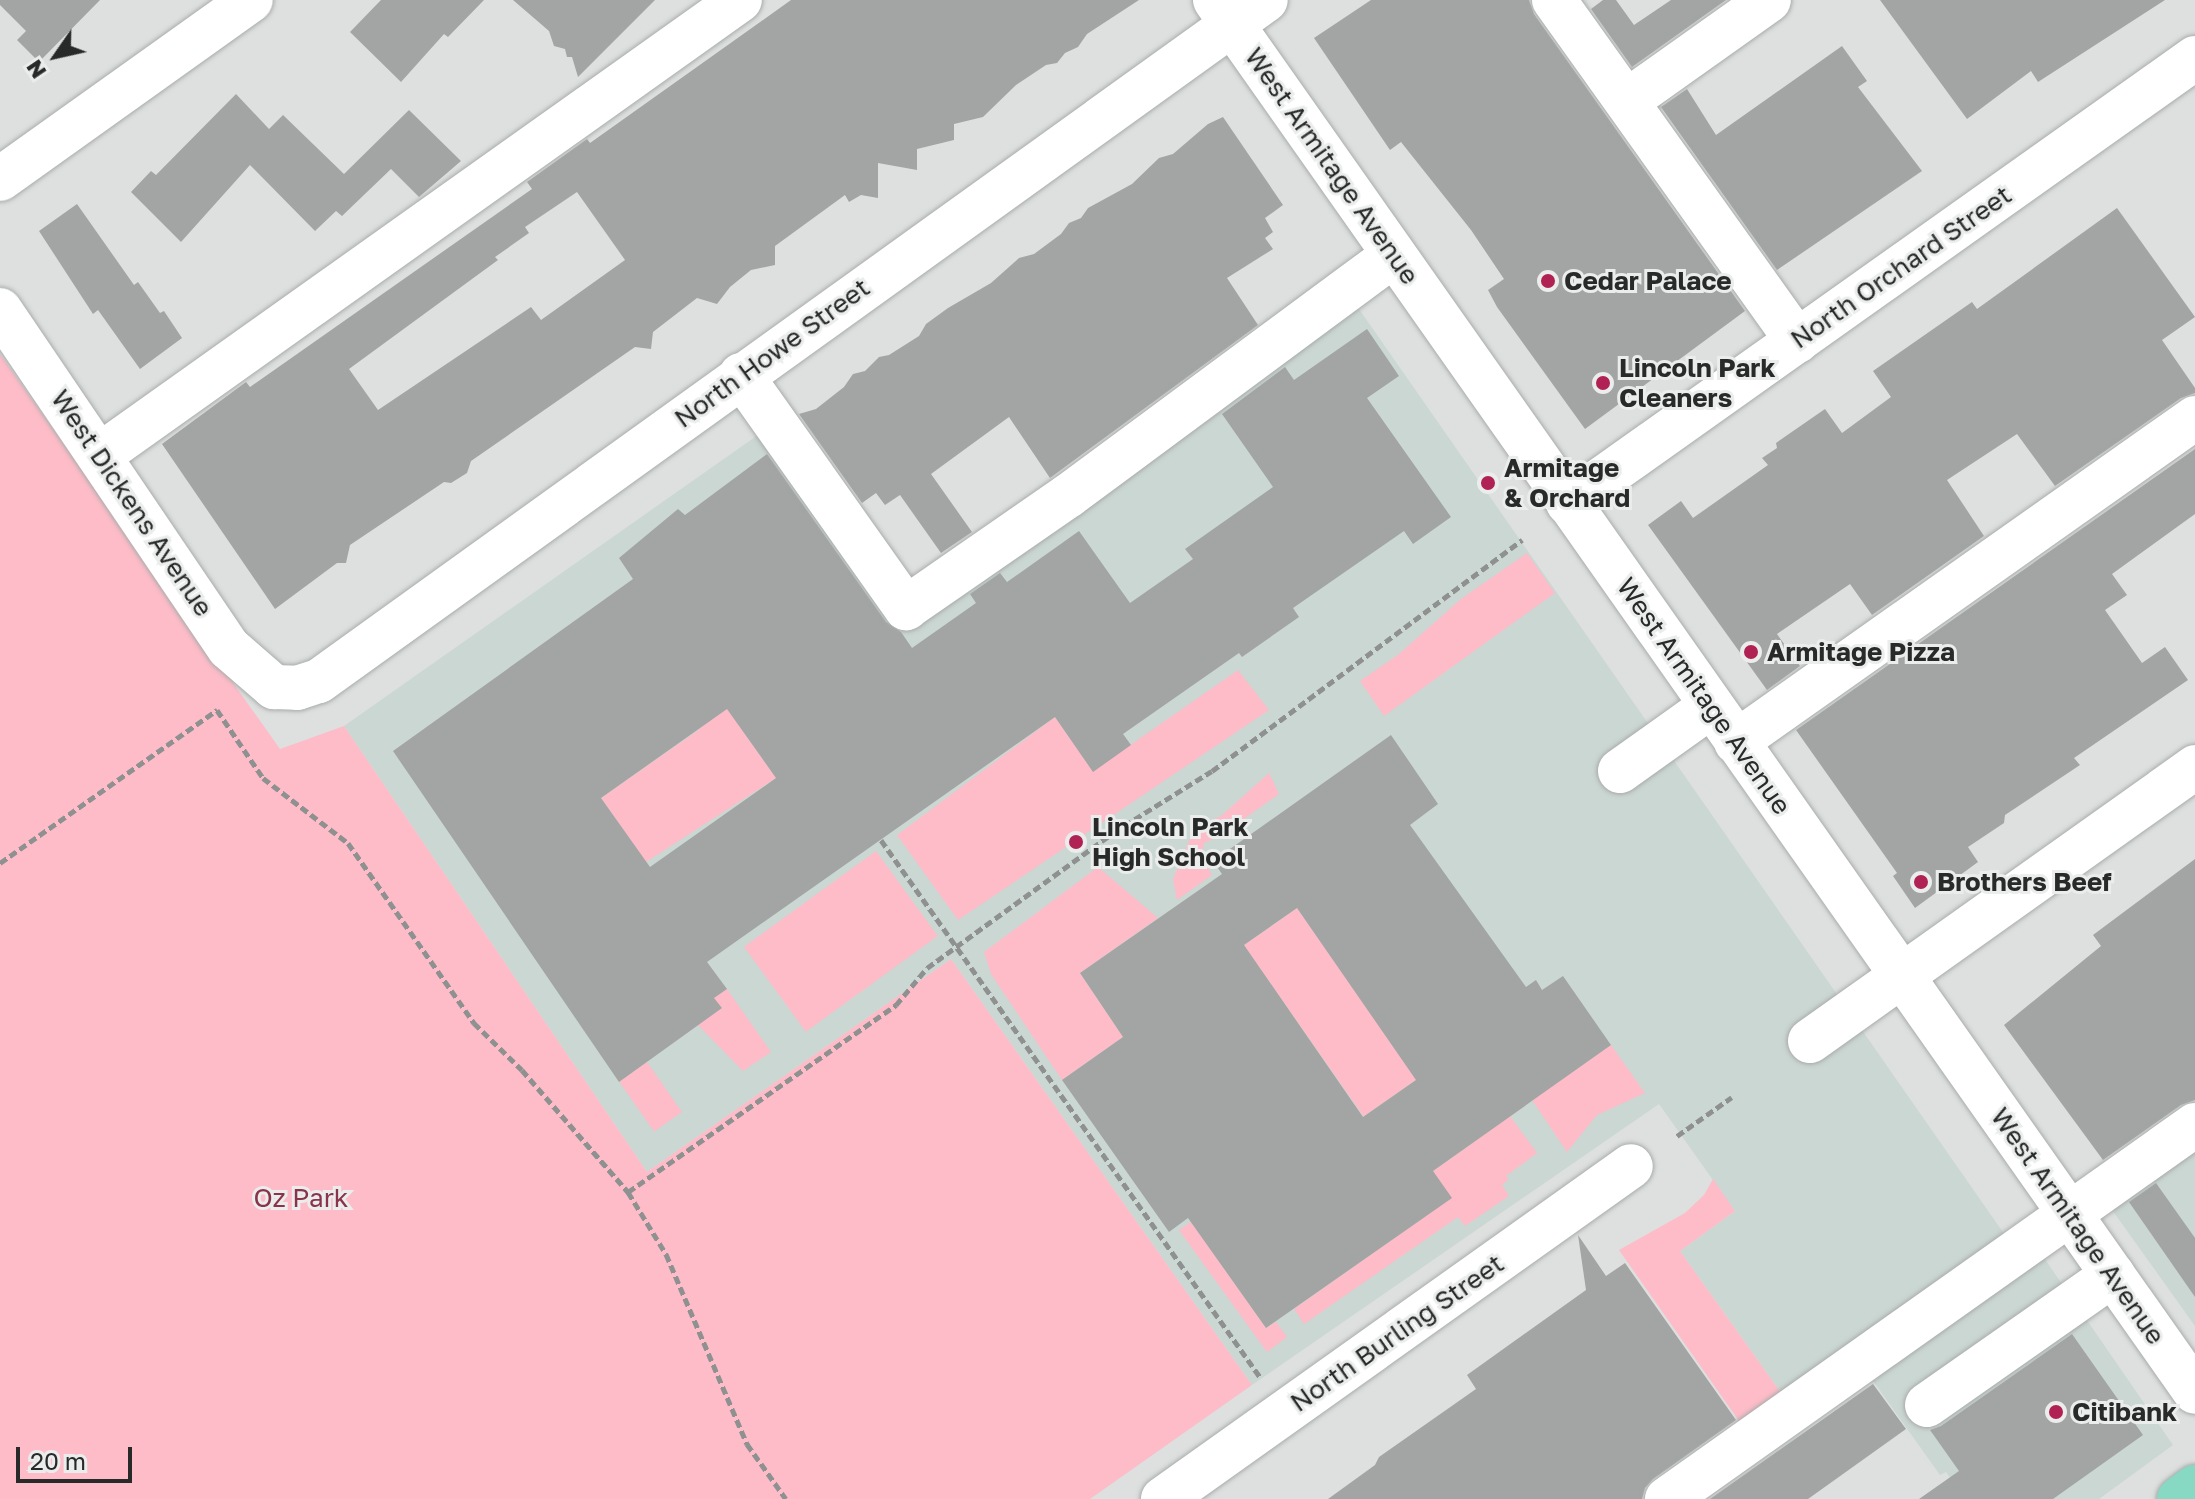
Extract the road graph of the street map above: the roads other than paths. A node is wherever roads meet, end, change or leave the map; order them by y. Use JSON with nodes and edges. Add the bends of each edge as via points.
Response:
{"nodes":[{"id":1,"x":251,"y":0,"type":"edge"},
{"id":2,"x":740,"y":0,"type":"edge"},
{"id":3,"x":1554,"y":0,"type":"edge"},
{"id":4,"x":1769,"y":0,"type":"edge"},
{"id":5,"x":1237,"y":8,"type":"edge"},
{"id":6,"x":2195,"y":58,"type":"edge"},
{"id":7,"x":1627,"y":101,"type":"junction"},
{"id":8,"x":0,"y":179,"type":"edge"},
{"id":9,"x":1394,"y":255,"type":"junction"},
{"id":10,"x":0,"y":310,"type":"edge"},
{"id":11,"x":1797,"y":341,"type":"junction"},
{"id":12,"x":741,"y":375,"type":"junction"},
{"id":13,"x":2195,"y":418,"type":"edge"},
{"id":14,"x":100,"y":455,"type":"junction"},
{"id":15,"x":1568,"y":503,"type":"junction"},
{"id":16,"x":274,"y":687,"type":"joint"},
{"id":17,"x":1711,"y":706,"type":"junction"},
{"id":18,"x":1736,"y":742,"type":"junction"},
{"id":19,"x":2195,"y":767,"type":"edge"},
{"id":20,"x":1620,"y":771,"type":"dead end"},
{"id":21,"x":1902,"y":976,"type":"junction"},
{"id":22,"x":1810,"y":1041,"type":"dead end"},
{"id":23,"x":2195,"y":1125,"type":"edge"},
{"id":24,"x":1631,"y":1166,"type":"dead end"},
{"id":25,"x":2068,"y":1213,"type":"junction"},
{"id":26,"x":2113,"y":1275,"type":"junction"},
{"id":27,"x":2195,"y":1392,"type":"edge"},
{"id":28,"x":1927,"y":1405,"type":"dead end"},
{"id":29,"x":2195,"y":1487,"type":"edge"},
{"id":30,"x":1163,"y":1499,"type":"edge"},
{"id":31,"x":1667,"y":1499,"type":"edge"},
{"id":32,"x":2179,"y":1499,"type":"edge"}],
"edges":[{"from":1,"to":8,"type":"street"},
{"from":2,"to":14,"type":"street"},
{"from":3,"to":7,"type":"street"},
{"from":4,"to":7,"type":"street"},
{"from":5,"to":9,"type":"street","name":"West Armitage Avenue"},
{"from":5,"to":12,"type":"street","name":"North Howe Street"},
{"from":6,"to":11,"type":"street","name":"North Orchard Street"},
{"from":7,"to":11,"type":"street"},
{"from":9,"to":12,"type":"street","via":[[1068,496],[906,608]]},
{"from":9,"to":15,"type":"street","name":"West Armitage Avenue"},
{"from":10,"to":14,"type":"street","name":"West Dickens Avenue"},
{"from":11,"to":15,"type":"street","name":"North Orchard Street"},
{"from":12,"to":16,"type":"street","name":"North Howe Street","via":[[319,681],[297,688]]},
{"from":13,"to":18,"type":"street"},
{"from":14,"to":16,"type":"street","name":"West Dickens Avenue","via":[[229,648]]},
{"from":15,"to":17,"type":"street","name":"West Armitage Avenue"},
{"from":17,"to":18,"type":"street","name":"West Armitage Avenue"},
{"from":17,"to":20,"type":"street"},
{"from":18,"to":21,"type":"street","name":"West Armitage Avenue"},
{"from":19,"to":21,"type":"street"},
{"from":21,"to":22,"type":"street"},
{"from":21,"to":25,"type":"street","name":"West Armitage Avenue"},
{"from":23,"to":25,"type":"street"},
{"from":24,"to":30,"type":"street","name":"North Burling Street"},
{"from":25,"to":26,"type":"street","name":"West Armitage Avenue"},
{"from":25,"to":31,"type":"street"},
{"from":26,"to":27,"type":"street","name":"West Armitage Avenue"},
{"from":26,"to":28,"type":"street"},
{"from":29,"to":32,"type":"main road"}]}
